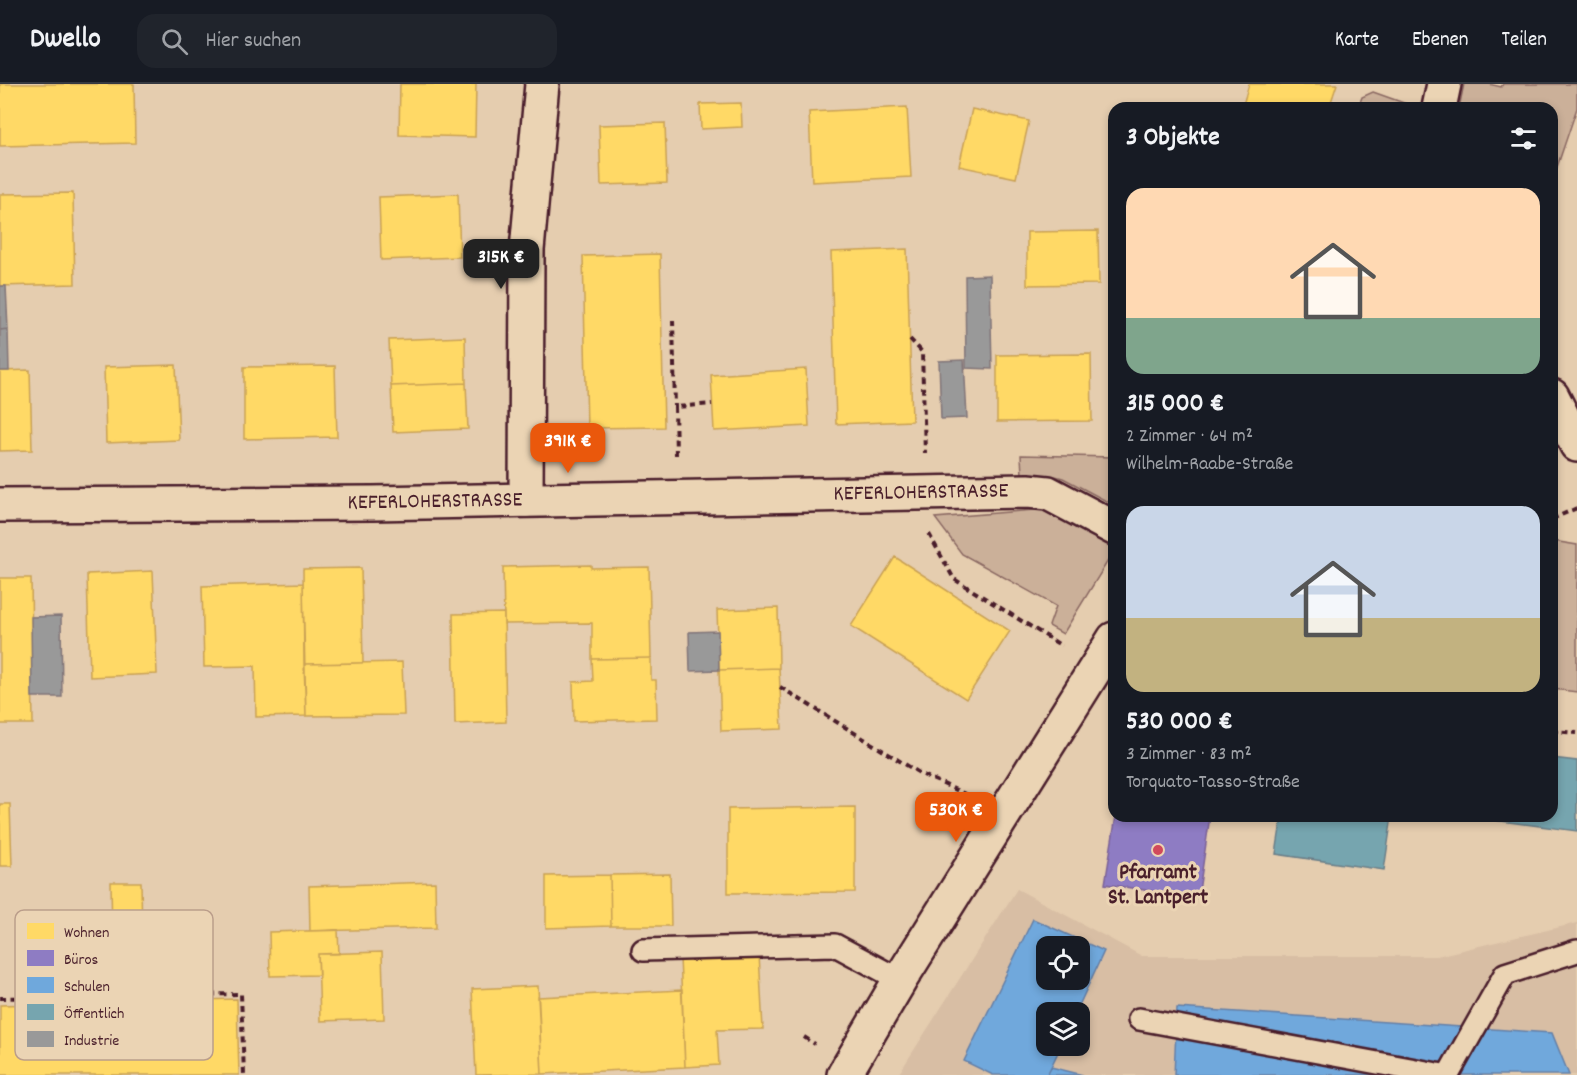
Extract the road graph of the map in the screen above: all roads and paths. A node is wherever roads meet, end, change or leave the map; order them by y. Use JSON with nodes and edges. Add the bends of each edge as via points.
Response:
{"nodes":[{"id":1,"x":542,"y":84,"type":"edge"},
{"id":2,"x":1444,"y":84,"type":"edge"},
{"id":3,"x":1440,"y":102,"type":"edge"},
{"id":4,"x":673,"y":320,"type":"dead end"},
{"id":5,"x":910,"y":339,"type":"dead end"},
{"id":6,"x":712,"y":404,"type":"dead end"},
{"id":7,"x":675,"y":407,"type":"junction"},
{"id":8,"x":1558,"y":408,"type":"edge"},
{"id":9,"x":1577,"y":445,"type":"edge"},
{"id":10,"x":916,"y":493,"type":"junction"},
{"id":11,"x":677,"y":498,"type":"junction"},
{"id":12,"x":526,"y":500,"type":"junction"},
{"id":13,"x":0,"y":505,"type":"edge"},
{"id":14,"x":1577,"y":508,"type":"edge"},
{"id":15,"x":1558,"y":516,"type":"edge"},
{"id":16,"x":1108,"y":525,"type":"edge"},
{"id":17,"x":1108,"y":649,"type":"edge"},
{"id":18,"x":1096,"y":669,"type":"junction"},
{"id":19,"x":780,"y":687,"type":"dead end"},
{"id":20,"x":1558,"y":731,"type":"edge"},
{"id":21,"x":1577,"y":733,"type":"edge"},
{"id":22,"x":965,"y":794,"type":"dead end"},
{"id":23,"x":643,"y":950,"type":"dead end"},
{"id":24,"x":1577,"y":951,"type":"edge"},
{"id":25,"x":900,"y":980,"type":"junction"},
{"id":26,"x":213,"y":994,"type":"edge"},
{"id":27,"x":0,"y":998,"type":"edge"},
{"id":28,"x":15,"y":998,"type":"edge"},
{"id":29,"x":1139,"y":1019,"type":"dead end"},
{"id":30,"x":244,"y":1075,"type":"edge"},
{"id":31,"x":844,"y":1075,"type":"edge"},
{"id":32,"x":1443,"y":1075,"type":"edge"},
{"id":33,"x":1448,"y":1075,"type":"edge"}],
"edges":[{"from":1,"to":12,"type":"street","via":[[527,250]]},
{"from":2,"to":3,"type":"street"},
{"from":4,"to":7,"type":"path"},
{"from":5,"to":10,"type":"path","via":[[922,352]]},
{"from":6,"to":7,"type":"path"},
{"from":7,"to":11,"type":"path"},
{"from":8,"to":9,"type":"street"},
{"from":10,"to":11,"type":"street","name":"KEFERLOHERSTRASSE"},
{"from":10,"to":16,"type":"street","name":"KEFERLOHERSTRASSE","via":[[1047,493]]},
{"from":10,"to":18,"type":"path","via":[[954,579]]},
{"from":11,"to":12,"type":"street","name":"KEFERLOHERSTRASSE"},
{"from":12,"to":13,"type":"street","name":"KEFERLOHERSTRASSE"},
{"from":14,"to":15,"type":"path"},
{"from":17,"to":18,"type":"street"},
{"from":18,"to":25,"type":"street"},
{"from":19,"to":22,"type":"path","via":[[921,774]]},
{"from":20,"to":21,"type":"path"},
{"from":23,"to":25,"type":"lane","via":[[835,945]]},
{"from":24,"to":33,"type":"lane","via":[[1505,974]]},
{"from":25,"to":31,"type":"street"},
{"from":26,"to":30,"type":"path","via":[[241,994]]},
{"from":27,"to":28,"type":"path"},
{"from":29,"to":32,"type":"lane"}]}
